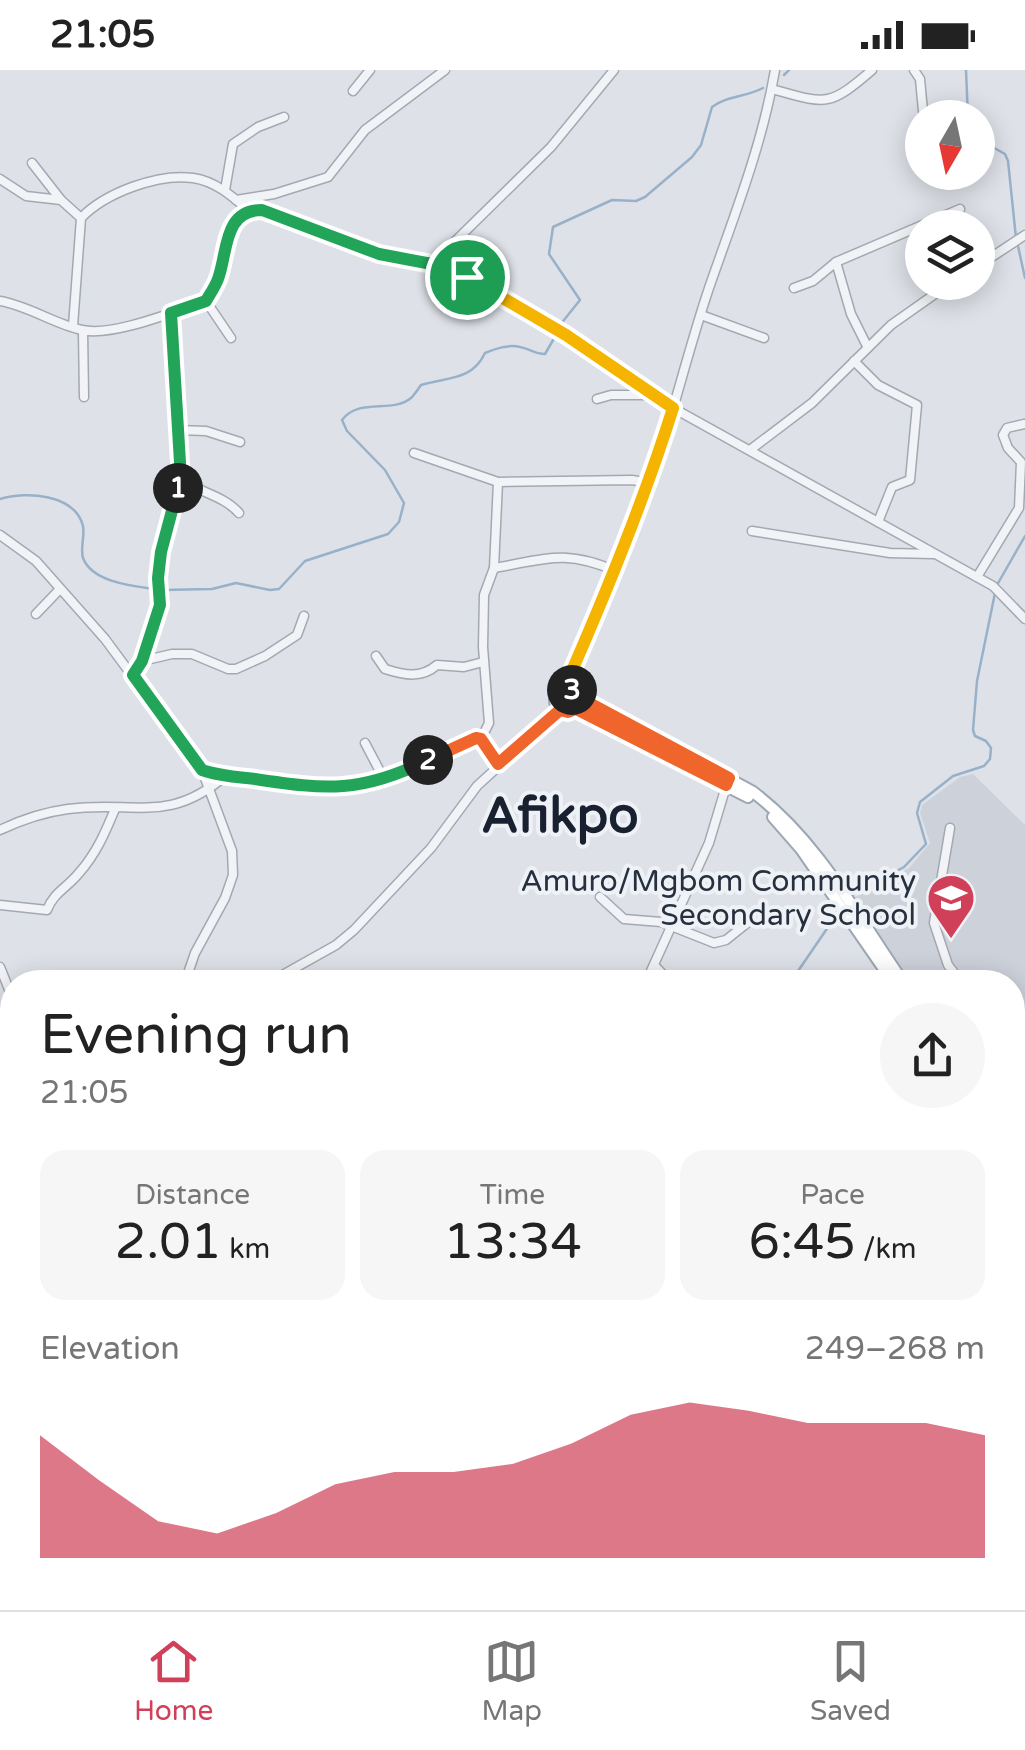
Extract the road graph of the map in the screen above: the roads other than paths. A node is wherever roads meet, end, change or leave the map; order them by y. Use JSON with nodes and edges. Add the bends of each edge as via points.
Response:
{"nodes":[{"id":1,"x":370,"y":70,"type":"edge"},
{"id":2,"x":445,"y":70,"type":"edge"},
{"id":3,"x":614,"y":70,"type":"edge"},
{"id":4,"x":775,"y":70,"type":"edge"},
{"id":5,"x":872,"y":70,"type":"edge"},
{"id":6,"x":914,"y":70,"type":"edge"},
{"id":7,"x":772,"y":89,"type":"junction"},
{"id":8,"x":353,"y":91,"type":"dead end"},
{"id":9,"x":922,"y":100,"type":"edge"},
{"id":10,"x":284,"y":117,"type":"dead end"},
{"id":11,"x":32,"y":163,"type":"dead end"},
{"id":12,"x":0,"y":179,"type":"edge"},
{"id":13,"x":226,"y":190,"type":"junction"},
{"id":14,"x":60,"y":200,"type":"junction"},
{"id":15,"x":236,"y":200,"type":"junction"},
{"id":16,"x":960,"y":208,"type":"dead end"},
{"id":17,"x":248,"y":210,"type":"junction"},
{"id":18,"x":81,"y":218,"type":"junction"},
{"id":19,"x":1023,"y":237,"type":"edge"},
{"id":20,"x":995,"y":256,"type":"edge"},
{"id":21,"x":836,"y":262,"type":"junction"},
{"id":22,"x":432,"y":264,"type":"junction"},
{"id":23,"x":794,"y":288,"type":"dead end"},
{"id":24,"x":926,"y":300,"type":"edge"},
{"id":25,"x":0,"y":301,"type":"edge"},
{"id":26,"x":206,"y":301,"type":"junction"},
{"id":27,"x":171,"y":313,"type":"junction"},
{"id":28,"x":701,"y":315,"type":"junction"},
{"id":29,"x":73,"y":326,"type":"junction"},
{"id":30,"x":83,"y":330,"type":"junction"},
{"id":31,"x":230,"y":338,"type":"dead end"},
{"id":32,"x":764,"y":338,"type":"dead end"},
{"id":33,"x":867,"y":346,"type":"junction"},
{"id":34,"x":854,"y":360,"type":"junction"},
{"id":35,"x":654,"y":395,"type":"junction"},
{"id":36,"x":84,"y":397,"type":"dead end"},
{"id":37,"x":597,"y":399,"type":"dead end"},
{"id":38,"x":673,"y":408,"type":"junction"},
{"id":39,"x":1024,"y":424,"type":"edge"},
{"id":40,"x":177,"y":430,"type":"junction"},
{"id":41,"x":240,"y":442,"type":"dead end"},
{"id":42,"x":750,"y":450,"type":"junction"},
{"id":43,"x":414,"y":453,"type":"dead end"},
{"id":44,"x":181,"y":479,"type":"junction"},
{"id":45,"x":498,"y":482,"type":"junction"},
{"id":46,"x":650,"y":483,"type":"junction"},
{"id":47,"x":238,"y":513,"type":"dead end"},
{"id":48,"x":878,"y":522,"type":"junction"},
{"id":49,"x":752,"y":532,"type":"dead end"},
{"id":50,"x":0,"y":535,"type":"edge"},
{"id":51,"x":933,"y":554,"type":"junction"},
{"id":52,"x":494,"y":568,"type":"junction"},
{"id":53,"x":616,"y":571,"type":"junction"},
{"id":54,"x":977,"y":577,"type":"junction"},
{"id":55,"x":60,"y":590,"type":"junction"},
{"id":56,"x":36,"y":614,"type":"dead end"},
{"id":57,"x":304,"y":616,"type":"dead end"},
{"id":58,"x":1025,"y":619,"type":"edge"},
{"id":59,"x":376,"y":656,"type":"dead end"},
{"id":60,"x":142,"y":661,"type":"junction"},
{"id":61,"x":483,"y":662,"type":"junction"},
{"id":62,"x":133,"y":675,"type":"junction"},
{"id":63,"x":564,"y":689,"type":"junction"},
{"id":64,"x":577,"y":703,"type":"junction"},
{"id":65,"x":560,"y":710,"type":"junction"},
{"id":66,"x":481,"y":739,"type":"junction"},
{"id":67,"x":366,"y":743,"type":"dead end"},
{"id":68,"x":498,"y":764,"type":"junction"},
{"id":69,"x":202,"y":770,"type":"junction"},
{"id":70,"x":225,"y":776,"type":"junction"},
{"id":71,"x":384,"y":779,"type":"junction"},
{"id":72,"x":728,"y":782,"type":"junction"},
{"id":73,"x":208,"y":791,"type":"junction"},
{"id":74,"x":115,"y":809,"type":"junction"},
{"id":75,"x":950,"y":828,"type":"dead end"},
{"id":76,"x":0,"y":830,"type":"edge"},
{"id":77,"x":600,"y":897,"type":"dead end"},
{"id":78,"x":0,"y":905,"type":"edge"},
{"id":79,"x":750,"y":920,"type":"dead end"},
{"id":80,"x":672,"y":926,"type":"junction"},
{"id":81,"x":654,"y":965,"type":"junction"},
{"id":82,"x":189,"y":970,"type":"edge"},
{"id":83,"x":291,"y":970,"type":"edge"},
{"id":84,"x":652,"y":970,"type":"edge"},
{"id":85,"x":659,"y":970,"type":"edge"},
{"id":86,"x":885,"y":970,"type":"edge"},
{"id":87,"x":895,"y":970,"type":"edge"},
{"id":88,"x":952,"y":970,"type":"edge"}],
"edges":[{"from":1,"to":8,"type":"street"},
{"from":2,"to":15,"type":"street","via":[[366,130],[328,177]]},
{"from":3,"to":22,"type":"street","via":[[551,147]]},
{"from":4,"to":7,"type":"street"},
{"from":5,"to":7,"type":"street","via":[[833,100]]},
{"from":6,"to":9,"type":"street"},
{"from":7,"to":28,"type":"street"},
{"from":10,"to":13,"type":"street","via":[[233,144]]},
{"from":11,"to":14,"type":"street"},
{"from":12,"to":14,"type":"street","via":[[26,196]]},
{"from":13,"to":15,"type":"street"},
{"from":13,"to":18,"type":"street","via":[[194,178],[170,178],[98,203]]},
{"from":14,"to":18,"type":"street"},
{"from":15,"to":17,"type":"street"},
{"from":16,"to":21,"type":"street"},
{"from":17,"to":22,"type":"street","via":[[389,258]]},
{"from":17,"to":26,"type":"street","via":[[230,231]]},
{"from":18,"to":29,"type":"street"},
{"from":19,"to":20,"type":"street"},
{"from":21,"to":23,"type":"street"},
{"from":21,"to":33,"type":"street"},
{"from":22,"to":35,"type":"street","via":[[566,335]]},
{"from":24,"to":33,"type":"street"},
{"from":25,"to":29,"type":"street"},
{"from":26,"to":27,"type":"street"},
{"from":26,"to":31,"type":"street"},
{"from":27,"to":30,"type":"street"},
{"from":27,"to":40,"type":"street"},
{"from":28,"to":32,"type":"street"},
{"from":28,"to":38,"type":"street"},
{"from":29,"to":30,"type":"street"},
{"from":30,"to":36,"type":"street"},
{"from":33,"to":34,"type":"street"},
{"from":34,"to":42,"type":"street"},
{"from":34,"to":48,"type":"street","via":[[878,385],[917,406],[910,480],[892,487]]},
{"from":35,"to":37,"type":"street"},
{"from":35,"to":38,"type":"street"},
{"from":38,"to":42,"type":"street"},
{"from":38,"to":46,"type":"street"},
{"from":39,"to":54,"type":"street","via":[[1002,435],[1021,462],[1018,508]]},
{"from":40,"to":41,"type":"street"},
{"from":40,"to":44,"type":"street"},
{"from":42,"to":48,"type":"street"},
{"from":43,"to":45,"type":"street"},
{"from":44,"to":47,"type":"street","via":[[227,500]]},
{"from":44,"to":60,"type":"street","via":[[161,552],[160,605]]},
{"from":45,"to":46,"type":"street"},
{"from":45,"to":52,"type":"street"},
{"from":46,"to":53,"type":"street"},
{"from":48,"to":51,"type":"street"},
{"from":49,"to":51,"type":"street","via":[[890,554]]},
{"from":50,"to":55,"type":"street"},
{"from":51,"to":54,"type":"street"},
{"from":52,"to":53,"type":"street","via":[[561,556]]},
{"from":52,"to":61,"type":"street","via":[[484,595]]},
{"from":53,"to":63,"type":"street"},
{"from":54,"to":58,"type":"street"},
{"from":55,"to":56,"type":"street"},
{"from":55,"to":62,"type":"street"},
{"from":57,"to":60,"type":"street","via":[[297,635],[236,668],[192,654]]},
{"from":59,"to":61,"type":"street","via":[[385,669],[408,675]]},
{"from":60,"to":62,"type":"street"},
{"from":61,"to":66,"type":"street","via":[[489,723]]},
{"from":62,"to":69,"type":"street"},
{"from":63,"to":64,"type":"main road","via":[[573,691]]},
{"from":63,"to":65,"type":"main road","via":[[555,699]]},
{"from":64,"to":65,"type":"main road"},
{"from":64,"to":72,"type":"main road"},
{"from":65,"to":68,"type":"street"},
{"from":66,"to":68,"type":"street"},
{"from":66,"to":71,"type":"street"},
{"from":67,"to":71,"type":"street"},
{"from":68,"to":83,"type":"street","via":[[367,918]]},
{"from":69,"to":70,"type":"street"},
{"from":69,"to":73,"type":"street"},
{"from":70,"to":71,"type":"street","via":[[337,788]]},
{"from":70,"to":73,"type":"street"},
{"from":72,"to":80,"type":"street"},
{"from":72,"to":86,"type":"main road","via":[[793,839]]},
{"from":72,"to":87,"type":"main road","via":[[754,792],[788,822]]},
{"from":73,"to":74,"type":"street","via":[[154,809]]},
{"from":73,"to":82,"type":"street","via":[[232,851],[233,874]]},
{"from":74,"to":76,"type":"street","via":[[66,809]]},
{"from":74,"to":78,"type":"street","via":[[101,844],[47,910]]},
{"from":75,"to":88,"type":"street","via":[[934,923]]},
{"from":77,"to":80,"type":"street","via":[[624,919]]},
{"from":79,"to":80,"type":"street","via":[[721,943]]},
{"from":80,"to":81,"type":"street"},
{"from":81,"to":84,"type":"street"},
{"from":81,"to":85,"type":"street"}]}
